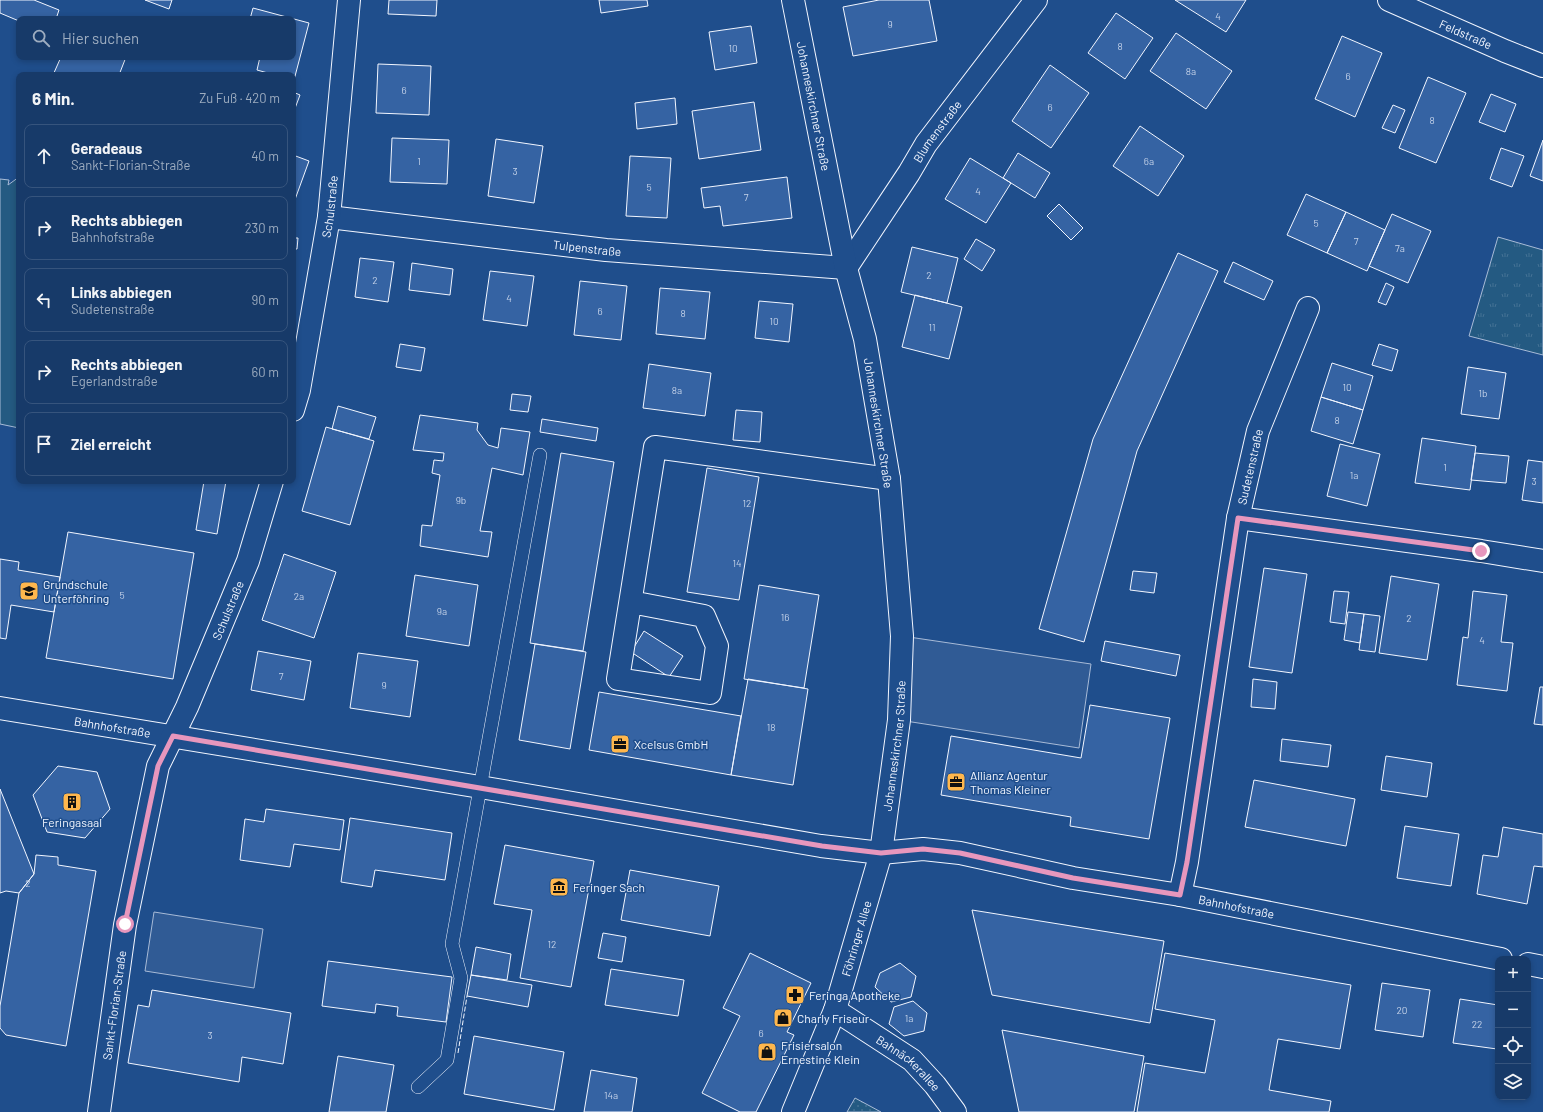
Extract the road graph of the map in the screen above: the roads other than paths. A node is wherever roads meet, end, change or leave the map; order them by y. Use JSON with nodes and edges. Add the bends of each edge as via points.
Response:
{"nodes":[{"id":1,"x":349,"y":0,"type":"edge"},
{"id":2,"x":793,"y":0,"type":"edge"},
{"id":3,"x":1036,"y":0,"type":"edge"},
{"id":4,"x":1389,"y":0,"type":"edge"},
{"id":5,"x":1543,"y":66,"type":"edge"},
{"id":6,"x":329,"y":217,"type":"junction"},
{"id":7,"x":846,"y":268,"type":"junction"},
{"id":8,"x":1308,"y":308,"type":"dead end"},
{"id":9,"x":296,"y":400,"type":"edge"},
{"id":10,"x":540,"y":455,"type":"dead end"},
{"id":11,"x":889,"y":479,"type":"junction"},
{"id":12,"x":271,"y":484,"type":"edge"},
{"id":13,"x":1238,"y":518,"type":"junction"},
{"id":14,"x":1543,"y":561,"type":"edge"},
{"id":15,"x":631,"y":602,"type":"junction"},
{"id":16,"x":0,"y":708,"type":"edge"},
{"id":17,"x":173,"y":736,"type":"junction"},
{"id":18,"x":480,"y":787,"type":"junction"},
{"id":19,"x":881,"y":853,"type":"junction"},
{"id":20,"x":1180,"y":895,"type":"junction"},
{"id":21,"x":1495,"y":958,"type":"edge"},
{"id":22,"x":1531,"y":965,"type":"edge"},
{"id":23,"x":1543,"y":967,"type":"edge"},
{"id":24,"x":835,"y":1010,"type":"junction"},
{"id":25,"x":418,"y":1087,"type":"dead end"},
{"id":26,"x":98,"y":1112,"type":"edge"},
{"id":27,"x":793,"y":1112,"type":"edge"},
{"id":28,"x":955,"y":1112,"type":"edge"}],
"edges":[{"from":1,"to":6,"type":"street","name":"Schulstraße"},
{"from":2,"to":7,"type":"street","name":"Johanneskirchner Straße"},
{"from":3,"to":7,"type":"street","name":"Blumenstraße","via":[[926,144]]},
{"from":4,"to":5,"type":"street","name":"Feldstraße"},
{"from":6,"to":7,"type":"street","name":"Tulpenstraße","via":[[606,250]]},
{"from":6,"to":9,"type":"street","name":"Schulstraße"},
{"from":7,"to":11,"type":"street","name":"Johanneskirchner Straße","via":[[865,339]]},
{"from":8,"to":13,"type":"street","name":"Sudetenstraße","via":[[1258,431]]},
{"from":10,"to":18,"type":"lane"},
{"from":11,"to":15,"type":"street","via":[[655,447]]},
{"from":11,"to":19,"type":"street","name":"Johanneskirchner Straße","via":[[902,636],[899,720]]},
{"from":12,"to":17,"type":"street","name":"Schulstraße","via":[[248,561]]},
{"from":13,"to":14,"type":"street"},
{"from":13,"to":20,"type":"street","name":"Sudetenstraße"},
{"from":15,"to":15,"type":"street","via":[[704,616],[717,646],[710,693],[618,678]]},
{"from":16,"to":17,"type":"street","name":"Bahnhofstraße"},
{"from":17,"to":18,"type":"street","name":"Bahnhofstraße"},
{"from":17,"to":26,"type":"street","name":"Sankt-Florian-Straße","via":[[158,766],[125,924]]},
{"from":18,"to":19,"type":"street","name":"Bahnhofstraße","via":[[822,846]]},
{"from":18,"to":25,"type":"lane","via":[[452,944],[461,978],[447,1060]]},
{"from":19,"to":20,"type":"street","name":"Bahnhofstraße","via":[[923,849],[960,853],[1073,878]]},
{"from":19,"to":24,"type":"street","name":"Föhringer Allee"},
{"from":20,"to":21,"type":"street","name":"Bahnhofstraße"},
{"from":22,"to":23,"type":"street"},
{"from":24,"to":27,"type":"street","name":"Föhringer Allee"},
{"from":24,"to":28,"type":"street","name":"Bahnäckerallee","via":[[912,1060]]}]}
